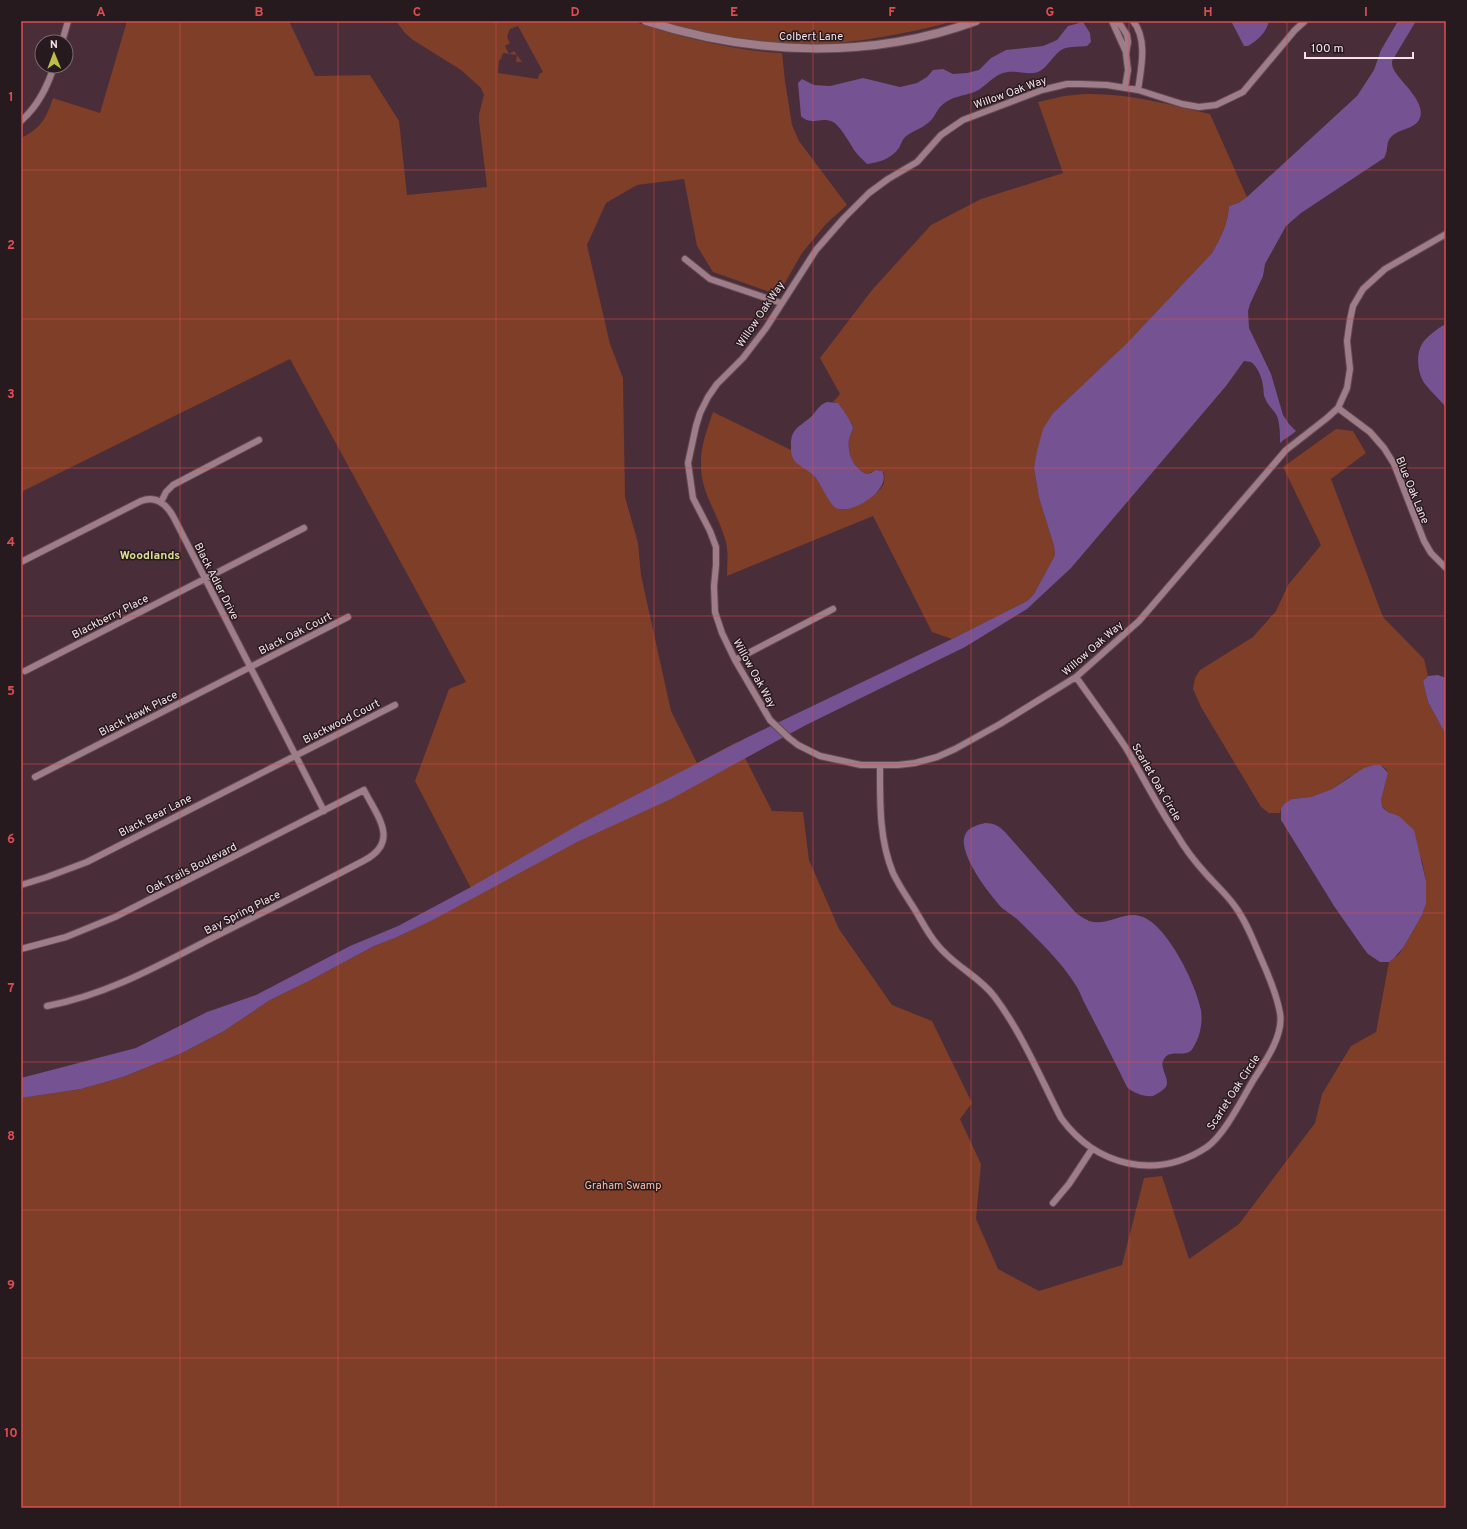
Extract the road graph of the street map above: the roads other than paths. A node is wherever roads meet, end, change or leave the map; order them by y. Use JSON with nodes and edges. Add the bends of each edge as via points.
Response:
{"nodes":[{"id":1,"x":68,"y":21,"type":"edge"},
{"id":2,"x":646,"y":21,"type":"edge"},
{"id":3,"x":976,"y":21,"type":"edge"},
{"id":4,"x":1112,"y":21,"type":"edge"},
{"id":5,"x":1118,"y":21,"type":"edge"},
{"id":6,"x":1133,"y":21,"type":"edge"},
{"id":7,"x":1305,"y":21,"type":"edge"},
{"id":8,"x":64,"y":34,"type":"edge"},
{"id":9,"x":1126,"y":54,"type":"junction"},
{"id":10,"x":51,"y":74,"type":"edge"},
{"id":11,"x":1125,"y":88,"type":"junction"},
{"id":12,"x":1138,"y":90,"type":"junction"},
{"id":13,"x":21,"y":121,"type":"edge"},
{"id":14,"x":1446,"y":234,"type":"edge"},
{"id":15,"x":685,"y":259,"type":"dead end"},
{"id":16,"x":781,"y":303,"type":"junction"},
{"id":17,"x":1338,"y":408,"type":"junction"},
{"id":18,"x":259,"y":440,"type":"dead end"},
{"id":19,"x":160,"y":502,"type":"junction"},
{"id":20,"x":304,"y":528,"type":"dead end"},
{"id":21,"x":21,"y":562,"type":"edge"},
{"id":22,"x":1446,"y":568,"type":"edge"},
{"id":23,"x":205,"y":579,"type":"junction"},
{"id":24,"x":833,"y":609,"type":"dead end"},
{"id":25,"x":348,"y":617,"type":"dead end"},
{"id":26,"x":735,"y":660,"type":"junction"},
{"id":27,"x":250,"y":667,"type":"junction"},
{"id":28,"x":25,"y":671,"type":"dead end"},
{"id":29,"x":1076,"y":677,"type":"junction"},
{"id":30,"x":395,"y":705,"type":"dead end"},
{"id":31,"x":295,"y":755,"type":"junction"},
{"id":32,"x":880,"y":766,"type":"junction"},
{"id":33,"x":35,"y":778,"type":"dead end"},
{"id":34,"x":364,"y":790,"type":"joint"},
{"id":35,"x":324,"y":811,"type":"junction"},
{"id":36,"x":21,"y":884,"type":"edge"},
{"id":37,"x":21,"y":949,"type":"edge"},
{"id":38,"x":47,"y":1006,"type":"dead end"},
{"id":39,"x":1092,"y":1149,"type":"junction"},
{"id":40,"x":1053,"y":1203,"type":"dead end"}],
"edges":[{"from":1,"to":8,"type":"street"},
{"from":2,"to":3,"type":"street","name":"Colbert Lane","via":[[729,42],[810,48],[848,47],[901,40],[941,32]]},
{"from":4,"to":9,"type":"street"},
{"from":5,"to":9,"type":"street","via":[[1127,34]]},
{"from":6,"to":12,"type":"street","via":[[1140,38],[1142,55]]},
{"from":7,"to":12,"type":"street","name":"Willow Oak Way","via":[[1243,92],[1229,100],[1199,107]]},
{"from":9,"to":11,"type":"street","via":[[1128,70]]},
{"from":10,"to":13,"type":"street","via":[[36,106]]},
{"from":11,"to":12,"type":"street","name":"Willow Oak Way"},
{"from":11,"to":16,"type":"street","name":"Willow Oak Way","via":[[1094,84],[1055,86],[1022,96],[954,125],[941,135],[917,162],[883,182],[858,203],[816,250]]},
{"from":14,"to":17,"type":"street","name":"Willow Oak Way","via":[[1385,269],[1359,294],[1353,306],[1348,332],[1348,380]]},
{"from":15,"to":16,"type":"street","via":[[710,279]]},
{"from":16,"to":26,"type":"street","name":"Willow Oak Way","via":[[743,358],[708,397],[696,426],[688,463],[694,498],[716,547],[714,612]]},
{"from":17,"to":22,"type":"street","name":"Blue Oak Lane","via":[[1370,432],[1384,448],[1394,464],[1424,541],[1431,553]]},
{"from":17,"to":29,"type":"street","name":"Willow Oak Way","via":[[1286,450],[1139,621]]},
{"from":18,"to":19,"type":"street","via":[[176,483],[168,489]]},
{"from":19,"to":21,"type":"street","via":[[150,499],[140,501]]},
{"from":19,"to":23,"type":"street","name":"Black Adler Drive","via":[[170,512]]},
{"from":20,"to":23,"type":"street","name":"Blackberry Place"},
{"from":23,"to":27,"type":"street","name":"Black Adler Drive"},
{"from":23,"to":28,"type":"street","name":"Blackberry Place"},
{"from":24,"to":26,"type":"street"},
{"from":25,"to":27,"type":"street","name":"Black Oak Court"},
{"from":26,"to":32,"type":"street","name":"Willow Oak Way","via":[[770,720],[798,745],[820,756],[861,765]]},
{"from":27,"to":31,"type":"street","name":"Black Adler Drive"},
{"from":27,"to":33,"type":"street","name":"Black Hawk Place"},
{"from":29,"to":32,"type":"street","name":"Willow Oak Way","via":[[1000,724],[938,757],[915,763]]},
{"from":29,"to":39,"type":"street","name":"Scarlet Oak Circle","via":[[1126,748],[1177,836],[1206,875],[1234,904],[1247,925],[1276,995],[1281,1016],[1278,1035],[1270,1053],[1229,1121],[1208,1146],[1187,1157],[1154,1165],[1122,1162]]},
{"from":30,"to":31,"type":"street","name":"Blackwood Court"},
{"from":31,"to":35,"type":"street","name":"Black Adler Drive"},
{"from":31,"to":36,"type":"street","name":"Black Bear Lane","via":[[87,862],[47,878]]},
{"from":32,"to":39,"type":"street","name":"Scarlet Oak Circle","via":[[882,835],[887,857],[905,894],[928,933],[946,955],[993,994],[1017,1031],[1061,1118],[1075,1135]]},
{"from":34,"to":35,"type":"street","name":"Oak Trails Boulevard"},
{"from":34,"to":38,"type":"street","name":"Bay Spring Place","via":[[384,832],[382,846],[371,857],[139,975],[97,993]]},
{"from":35,"to":37,"type":"street","name":"Oak Trails Boulevard","via":[[98,925]]},
{"from":39,"to":40,"type":"street"}]}
